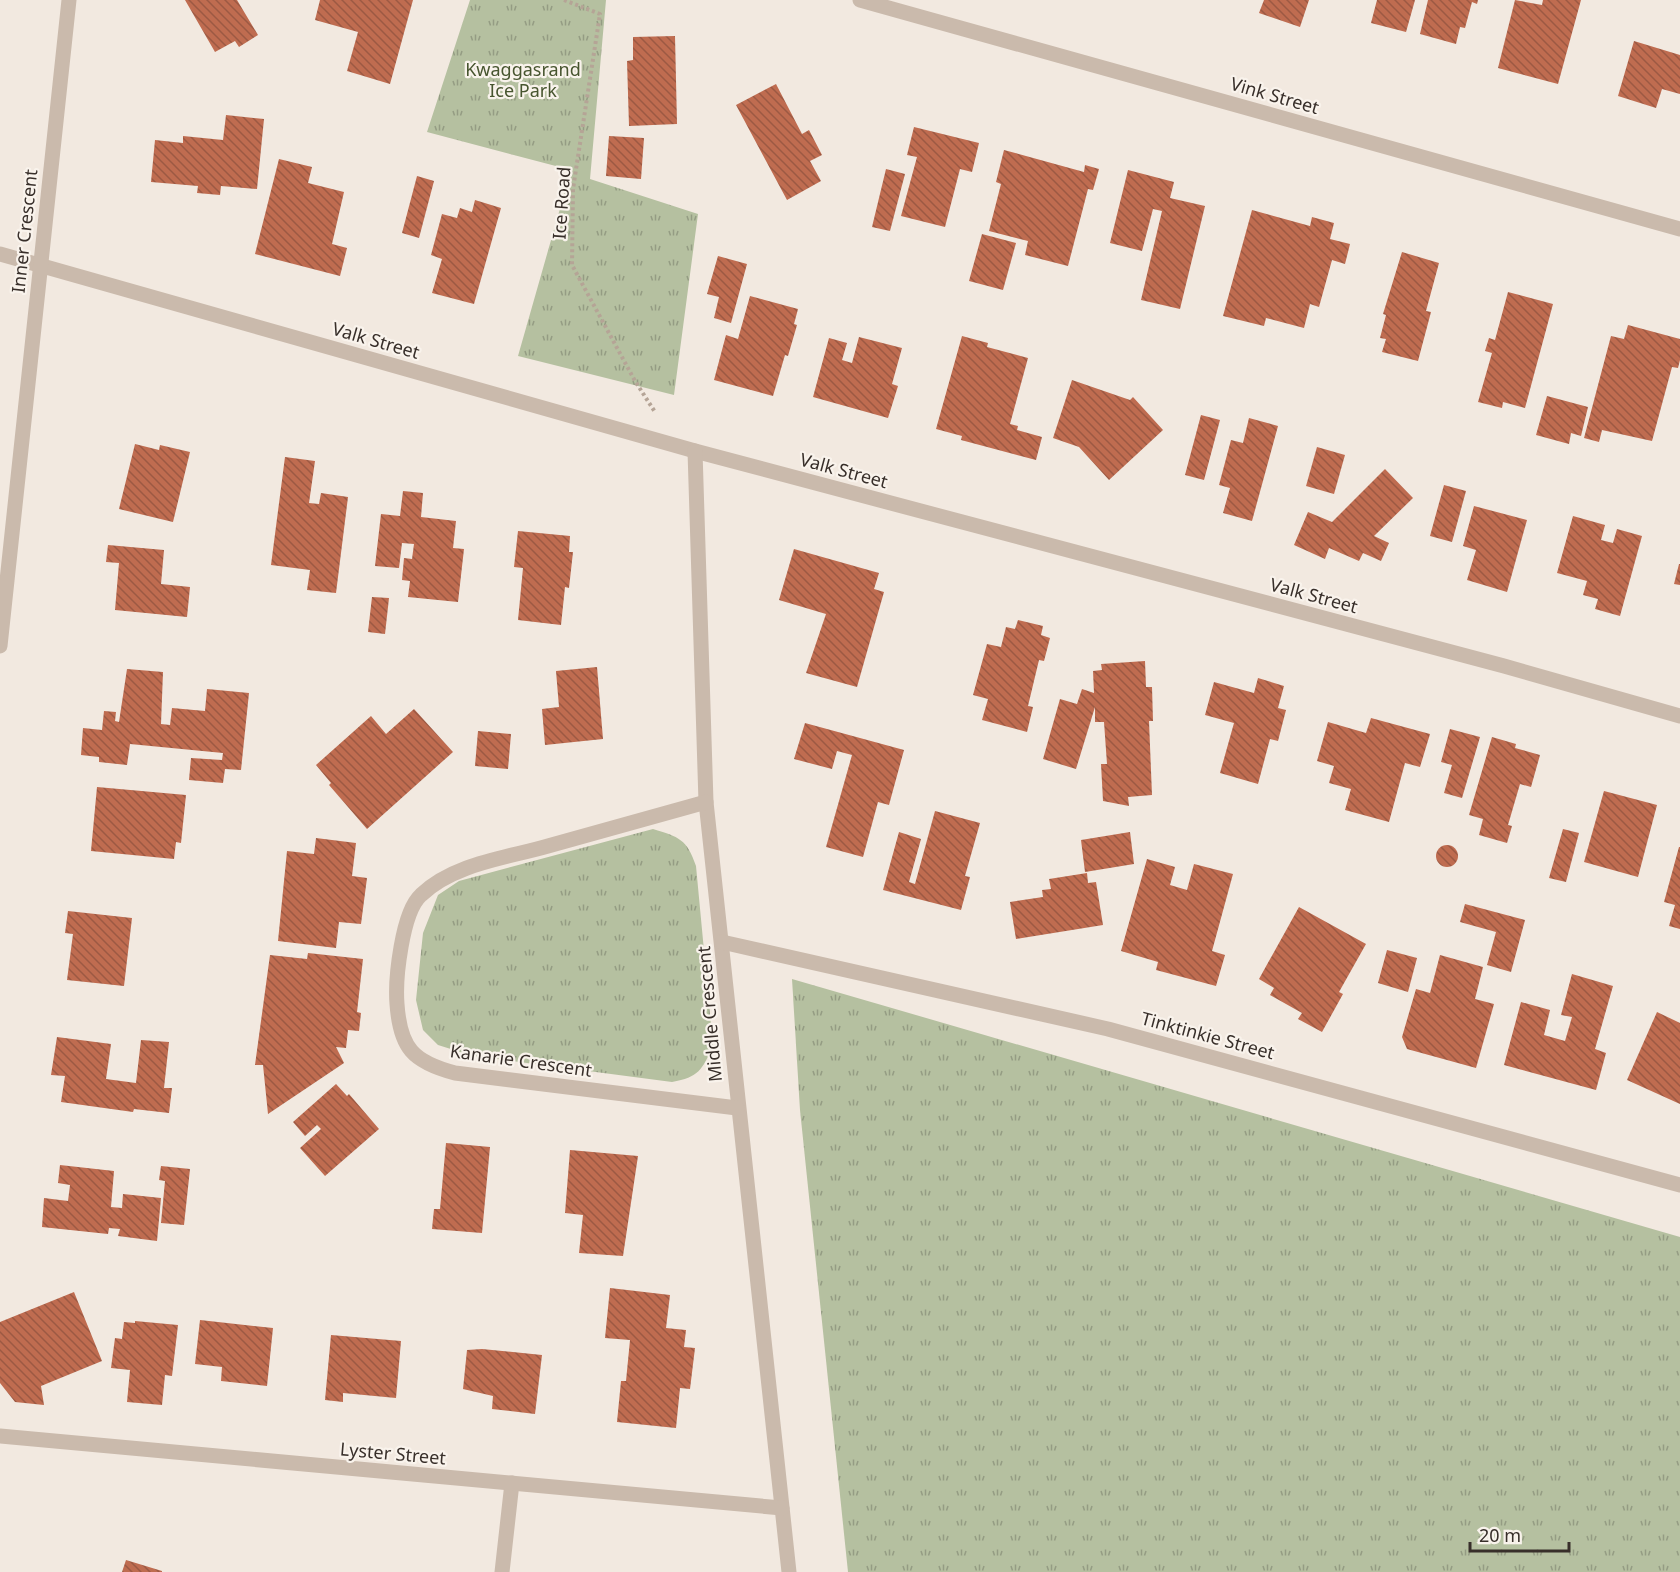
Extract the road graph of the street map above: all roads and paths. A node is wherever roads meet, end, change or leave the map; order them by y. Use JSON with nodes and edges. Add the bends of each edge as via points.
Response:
{"nodes":[{"id":1,"x":69,"y":0,"type":"edge"},
{"id":2,"x":564,"y":0,"type":"edge"},
{"id":3,"x":860,"y":0,"type":"edge"},
{"id":4,"x":1680,"y":229,"type":"edge"},
{"id":5,"x":0,"y":254,"type":"edge"},
{"id":6,"x":39,"y":265,"type":"junction"},
{"id":7,"x":656,"y":411,"type":"dead end"},
{"id":8,"x":696,"y":451,"type":"junction"},
{"id":9,"x":0,"y":646,"type":"edge"},
{"id":10,"x":1680,"y":716,"type":"edge"},
{"id":11,"x":706,"y":802,"type":"junction"},
{"id":12,"x":722,"y":942,"type":"junction"},
{"id":13,"x":737,"y":1108,"type":"junction"},
{"id":14,"x":1680,"y":1185,"type":"edge"},
{"id":15,"x":0,"y":1436,"type":"edge"},
{"id":16,"x":512,"y":1483,"type":"junction"},
{"id":17,"x":782,"y":1508,"type":"junction"},
{"id":18,"x":502,"y":1572,"type":"edge"},
{"id":19,"x":789,"y":1572,"type":"edge"}],
"edges":[{"from":1,"to":6,"type":"street","name":"Inner Crescent"},
{"from":2,"to":7,"type":"path","name":"Ice Road","via":[[600,14],[573,189],[572,265],[635,381]]},
{"from":3,"to":4,"type":"street","name":"Vink Street"},
{"from":5,"to":6,"type":"street","name":"Valk Street"},
{"from":6,"to":8,"type":"street","name":"Valk Street"},
{"from":6,"to":9,"type":"street","name":"Inner Crescent"},
{"from":8,"to":10,"type":"street","name":"Valk Street","via":[[1492,662]]},
{"from":8,"to":11,"type":"street","name":"Middle Crescent"},
{"from":11,"to":12,"type":"street","name":"Middle Crescent"},
{"from":11,"to":13,"type":"street","name":"Kanarie Crescent","via":[[457,871],[419,896],[398,957],[399,1030],[414,1057],[454,1073]]},
{"from":12,"to":13,"type":"street","name":"Middle Crescent"},
{"from":12,"to":14,"type":"street","name":"Tinktinkie Street","via":[[1108,1029]]},
{"from":13,"to":17,"type":"street","name":"Middle Crescent"},
{"from":15,"to":16,"type":"street","name":"Lyster Street"},
{"from":16,"to":17,"type":"street","name":"Lyster Street"},
{"from":16,"to":18,"type":"street"},
{"from":17,"to":19,"type":"street","name":"Middle Crescent"}]}
